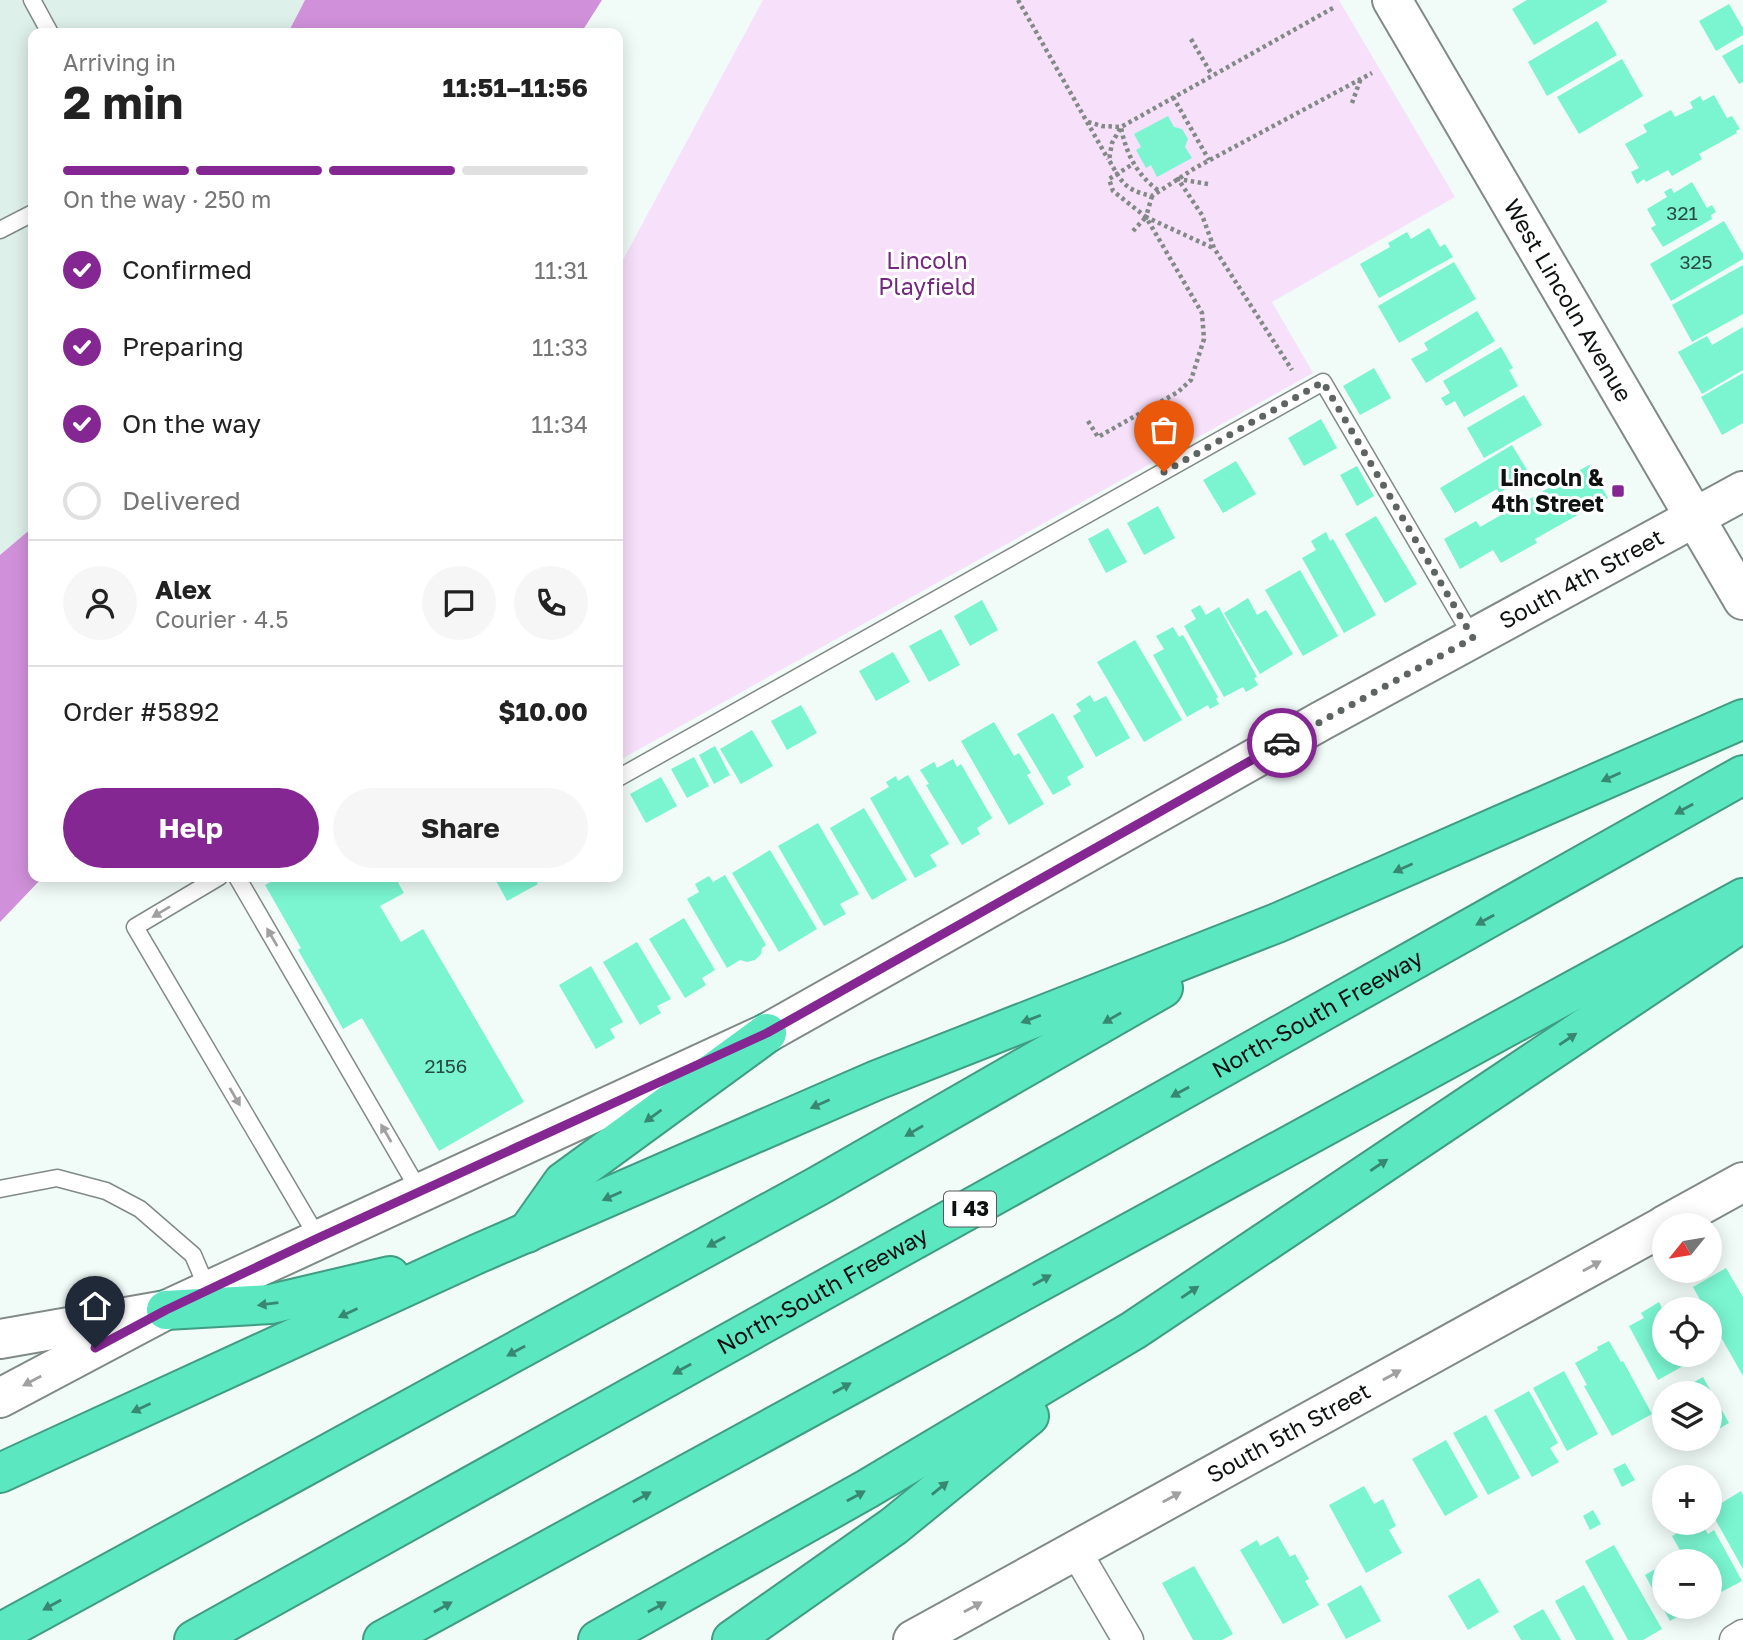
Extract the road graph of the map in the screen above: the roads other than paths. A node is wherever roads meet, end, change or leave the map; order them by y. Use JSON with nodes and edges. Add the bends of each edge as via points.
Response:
{"nodes":[{"id":1,"x":32,"y":0,"type":"edge"},
{"id":2,"x":1398,"y":2,"type":"edge"},
{"id":3,"x":47,"y":28,"type":"edge"},
{"id":4,"x":28,"y":216,"type":"edge"},
{"id":5,"x":0,"y":230,"type":"edge"},
{"id":6,"x":1743,"y":491,"type":"edge"},
{"id":7,"x":1695,"y":518,"type":"junction"},
{"id":8,"x":1743,"y":600,"type":"edge"},
{"id":9,"x":1473,"y":638,"type":"junction"},
{"id":10,"x":1743,"y":719,"type":"edge"},
{"id":11,"x":623,"y":775,"type":"edge"},
{"id":12,"x":1743,"y":775,"type":"edge"},
{"id":13,"x":211,"y":882,"type":"edge"},
{"id":14,"x":240,"y":882,"type":"edge"},
{"id":15,"x":1743,"y":898,"type":"edge"},
{"id":16,"x":1743,"y":922,"type":"edge"},
{"id":17,"x":1277,"y":923,"type":"junction"},
{"id":18,"x":767,"y":1033,"type":"junction"},
{"id":19,"x":1743,"y":1182,"type":"edge"},
{"id":20,"x":0,"y":1189,"type":"edge"},
{"id":21,"x":420,"y":1192,"type":"junction"},
{"id":22,"x":1687,"y":1213,"type":"edge"},
{"id":23,"x":1652,"y":1232,"type":"edge"},
{"id":24,"x":527,"y":1233,"type":"junction"},
{"id":25,"x":318,"y":1238,"type":"junction"},
{"id":26,"x":477,"y":1254,"type":"junction"},
{"id":27,"x":208,"y":1290,"type":"junction"},
{"id":28,"x":166,"y":1310,"type":"junction"},
{"id":29,"x":1134,"y":1330,"type":"junction"},
{"id":30,"x":0,"y":1339,"type":"edge"},
{"id":31,"x":0,"y":1398,"type":"edge"},
{"id":32,"x":0,"y":1473,"type":"edge"},
{"id":33,"x":1075,"y":1550,"type":"junction"},
{"id":34,"x":0,"y":1633,"type":"edge"},
{"id":35,"x":1743,"y":1635,"type":"edge"},
{"id":36,"x":194,"y":1640,"type":"edge"},
{"id":37,"x":383,"y":1640,"type":"edge"},
{"id":38,"x":598,"y":1640,"type":"edge"},
{"id":39,"x":732,"y":1640,"type":"edge"},
{"id":40,"x":913,"y":1640,"type":"edge"},
{"id":41,"x":1128,"y":1640,"type":"edge"},
{"id":42,"x":1735,"y":1640,"type":"edge"}],
"edges":[{"from":1,"to":3,"type":"lane"},
{"from":2,"to":7,"type":"street","name":"West Lincoln Avenue"},
{"from":4,"to":5,"type":"lane"},
{"from":6,"to":7,"type":"street","name":"South 4th Street"},
{"from":7,"to":8,"type":"street","name":"West Lincoln Avenue"},
{"from":7,"to":9,"type":"street","name":"South 4th Street"},
{"from":9,"to":11,"type":"lane","via":[[1323,382]]},
{"from":9,"to":18,"type":"street","name":"South 4th Street"},
{"from":10,"to":17,"type":"highway","one_way":true},
{"from":12,"to":36,"type":"highway","name":"North-South Freeway","number":"I 43","one_way":true},
{"from":13,"to":25,"type":"lane","one_way":true,"via":[[135,927]]},
{"from":21,"to":14,"type":"lane","one_way":true},
{"from":37,"to":15,"type":"highway","one_way":true},
{"from":29,"to":16,"type":"highway","one_way":true},
{"from":17,"to":24,"type":"highway","one_way":true,"via":[[877,1080]]},
{"from":17,"to":34,"type":"highway","one_way":true,"via":[[818,1186]]},
{"from":18,"to":21,"type":"street","name":"South 4th Street"},
{"from":18,"to":24,"type":"highway","one_way":true,"via":[[563,1182]]},
{"from":19,"to":22,"type":"street","name":"South 5th Street"},
{"from":20,"to":27,"type":"lane","via":[[57,1178],[106,1191],[140,1209],[193,1255]]},
{"from":21,"to":25,"type":"street","name":"South 4th Street"},
{"from":33,"to":23,"type":"street","name":"South 5th Street","one_way":true},
{"from":24,"to":26,"type":"highway"},
{"from":25,"to":27,"type":"street","name":"South 4th Street"},
{"from":26,"to":28,"type":"highway","one_way":true,"via":[[271,1304]]},
{"from":26,"to":32,"type":"highway","one_way":true},
{"from":27,"to":28,"type":"street","name":"South 4th Street"},
{"from":28,"to":30,"type":"street"},
{"from":28,"to":31,"type":"street","name":"South 4th Street","one_way":true},
{"from":38,"to":29,"type":"highway","one_way":true,"via":[[867,1489]]},
{"from":39,"to":29,"type":"highway","one_way":true,"via":[[894,1526]]},
{"from":40,"to":33,"type":"street","name":"South 5th Street","one_way":true},
{"from":33,"to":41,"type":"street"},
{"from":35,"to":42,"type":"street"}]}
